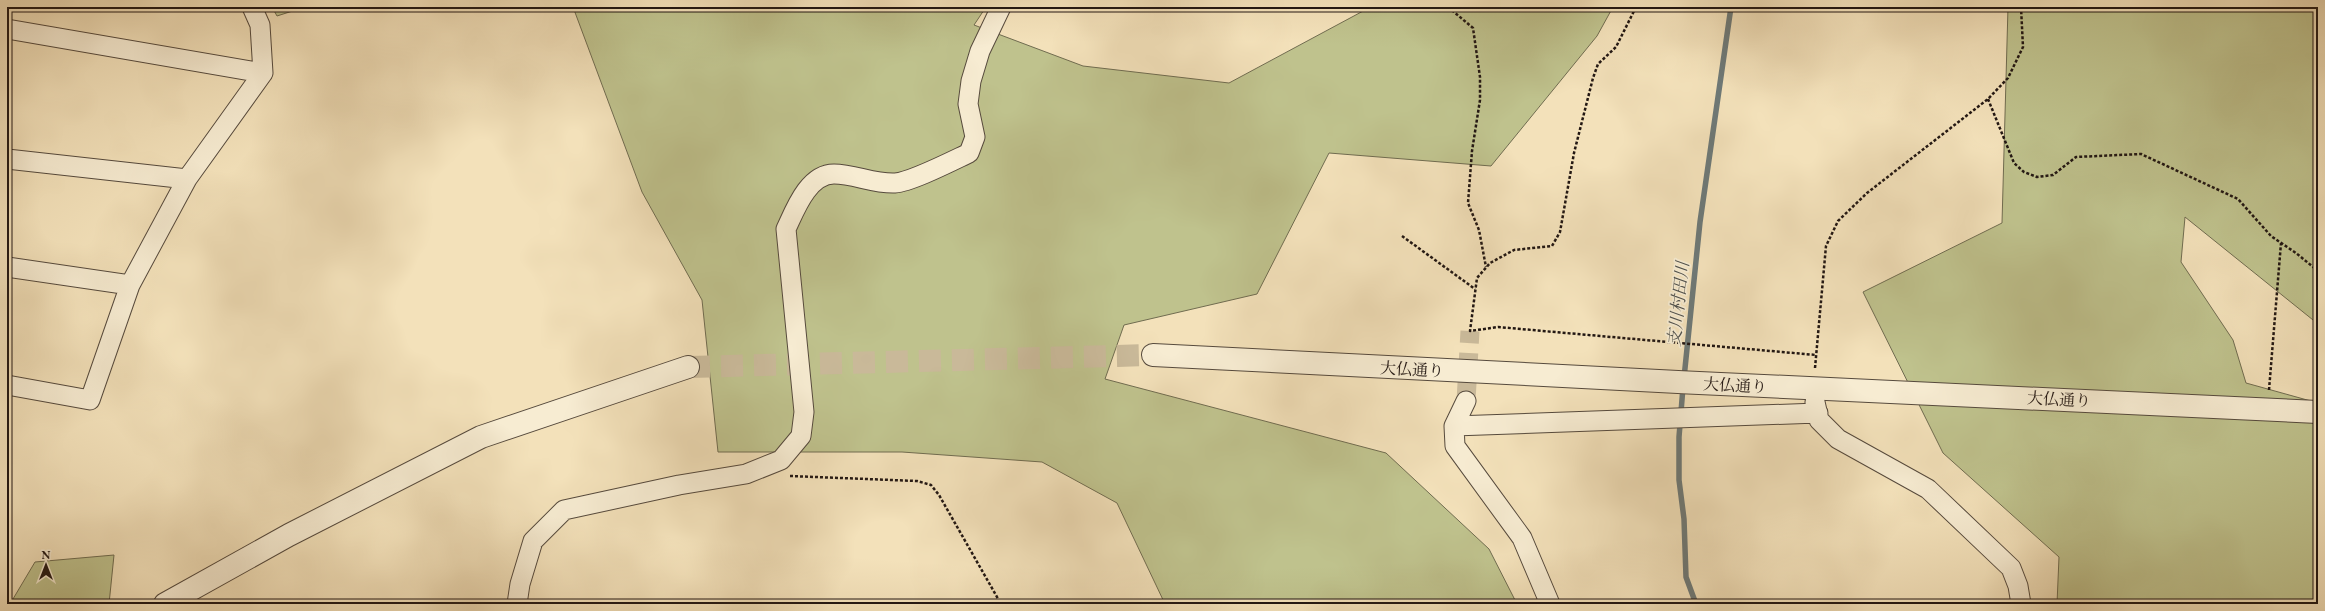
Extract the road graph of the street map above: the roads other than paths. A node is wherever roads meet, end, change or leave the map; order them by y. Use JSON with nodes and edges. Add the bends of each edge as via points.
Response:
{"nodes":[{"id":1,"x":252,"y":7,"type":"edge"},
{"id":2,"x":1001,"y":7,"type":"edge"},
{"id":3,"x":7,"y":29,"type":"edge"},
{"id":4,"x":263,"y":73,"type":"junction"},
{"id":5,"x":7,"y":159,"type":"edge"},
{"id":6,"x":186,"y":179,"type":"junction"},
{"id":7,"x":7,"y":267,"type":"edge"},
{"id":8,"x":130,"y":285,"type":"junction"},
{"id":9,"x":1153,"y":355,"type":"tunnel mouth"},
{"id":10,"x":688,"y":367,"type":"tunnel mouth"},
{"id":11,"x":7,"y":385,"type":"edge"},
{"id":12,"x":1813,"y":389,"type":"junction"},
{"id":13,"x":1466,"y":401,"type":"tunnel mouth"},
{"id":14,"x":2318,"y":412,"type":"edge"},
{"id":15,"x":1818,"y":413,"type":"junction"},
{"id":16,"x":1454,"y":426,"type":"junction"},
{"id":17,"x":165,"y":604,"type":"edge"},
{"id":18,"x":518,"y":604,"type":"edge"},
{"id":19,"x":1550,"y":604,"type":"edge"},
{"id":20,"x":2021,"y":604,"type":"edge"}],
"edges":[{"from":1,"to":4,"type":"street","via":[[260,24]]},
{"from":2,"to":18,"type":"street","via":[[980,51],[971,81],[968,104],[975,137],[969,153],[896,183],[833,174],[812,183],[786,229],[804,412],[801,436],[781,460],[746,474],[679,485],[564,510],[533,541],[520,584]]},
{"from":3,"to":4,"type":"street"},
{"from":4,"to":6,"type":"street"},
{"from":5,"to":6,"type":"street"},
{"from":6,"to":8,"type":"street"},
{"from":7,"to":8,"type":"street"},
{"from":8,"to":11,"type":"street","via":[[90,400]]},
{"from":9,"to":12,"type":"street","name":"大仏通り"},
{"from":10,"to":17,"type":"street","via":[[481,437],[289,535]]},
{"from":12,"to":14,"type":"street","name":"大仏通り","via":[[2018,396]]},
{"from":12,"to":15,"type":"street"},
{"from":13,"to":16,"type":"street"},
{"from":15,"to":16,"type":"street"},
{"from":15,"to":20,"type":"street","via":[[1819,420],[1838,439],[1928,489],[2011,568]]},
{"from":16,"to":19,"type":"street","via":[[1454,446],[1522,538]]}]}
